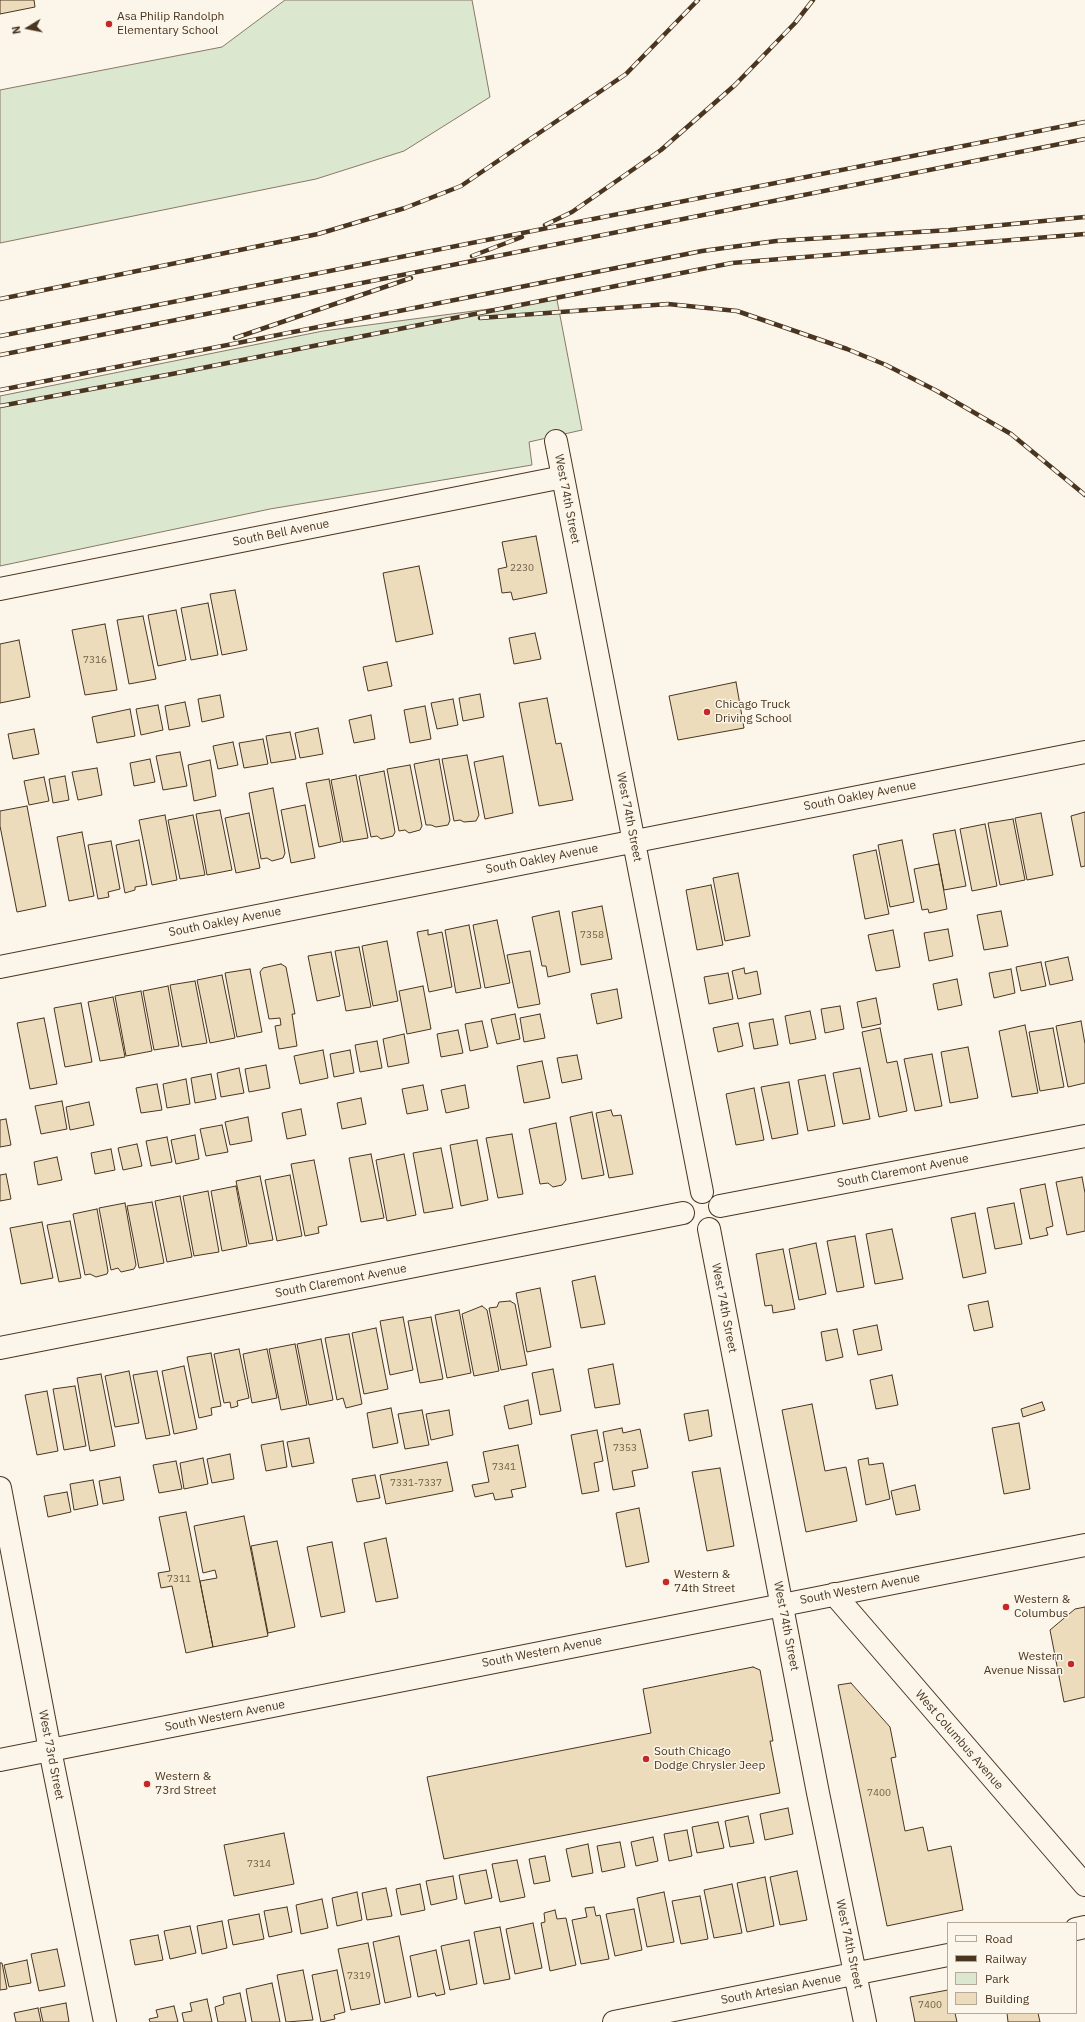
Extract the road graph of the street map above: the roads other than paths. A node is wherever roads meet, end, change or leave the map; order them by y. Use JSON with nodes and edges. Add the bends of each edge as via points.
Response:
{"nodes":[{"id":1,"x":556,"y":442,"type":"dead end"},
{"id":2,"x":563,"y":478,"type":"junction"},
{"id":3,"x":0,"y":589,"type":"edge"},
{"id":4,"x":1085,"y":752,"type":"edge"},
{"id":5,"x":634,"y":841,"type":"junction"},
{"id":6,"x":0,"y":967,"type":"edge"},
{"id":7,"x":1085,"y":1136,"type":"edge"},
{"id":8,"x":702,"y":1192,"type":"junction"},
{"id":9,"x":720,"y":1206,"type":"junction"},
{"id":10,"x":683,"y":1213,"type":"junction"},
{"id":11,"x":709,"y":1229,"type":"junction"},
{"id":12,"x":0,"y":1348,"type":"edge"},
{"id":13,"x":0,"y":1488,"type":"edge"},
{"id":14,"x":1085,"y":1545,"type":"edge"},
{"id":15,"x":834,"y":1594,"type":"junction"},
{"id":16,"x":782,"y":1604,"type":"junction"},
{"id":17,"x":50,"y":1750,"type":"junction"},
{"id":18,"x":0,"y":1760,"type":"edge"},
{"id":19,"x":1085,"y":1885,"type":"edge"},
{"id":20,"x":947,"y":1955,"type":"edge"},
{"id":21,"x":856,"y":1975,"type":"junction"},
{"id":22,"x":105,"y":2022,"type":"edge"},
{"id":23,"x":614,"y":2022,"type":"edge"},
{"id":24,"x":865,"y":2022,"type":"edge"}],
"edges":[{"from":1,"to":2,"type":"street","name":"West 74th Street"},
{"from":2,"to":3,"type":"street","name":"South Bell Avenue"},
{"from":2,"to":5,"type":"street","name":"West 74th Street"},
{"from":4,"to":5,"type":"street","name":"South Oakley Avenue"},
{"from":5,"to":6,"type":"street","name":"South Oakley Avenue"},
{"from":5,"to":8,"type":"street","name":"West 74th Street"},
{"from":7,"to":9,"type":"street","name":"South Claremont Avenue"},
{"from":8,"to":9,"type":"street","via":[[714,1196]]},
{"from":8,"to":10,"type":"street","via":[[686,1200]]},
{"from":9,"to":11,"type":"street","via":[[720,1217]]},
{"from":10,"to":11,"type":"street","via":[[691,1227],[703,1231]]},
{"from":10,"to":12,"type":"street","name":"South Claremont Avenue"},
{"from":11,"to":16,"type":"street","name":"West 74th Street"},
{"from":13,"to":17,"type":"street","name":"West 73rd Street"},
{"from":14,"to":15,"type":"street","name":"South Western Avenue"},
{"from":15,"to":16,"type":"street","name":"South Western Avenue"},
{"from":15,"to":19,"type":"street","name":"West Columbus Avenue"},
{"from":16,"to":17,"type":"street","name":"South Western Avenue"},
{"from":16,"to":21,"type":"street","name":"West 74th Street"},
{"from":17,"to":18,"type":"street","name":"South Western Avenue"},
{"from":17,"to":22,"type":"street","name":"West 73rd Street"},
{"from":20,"to":21,"type":"street","name":"South Artesian Avenue"},
{"from":21,"to":23,"type":"street","name":"South Artesian Avenue"},
{"from":21,"to":24,"type":"street","name":"West 74th Street"}]}
